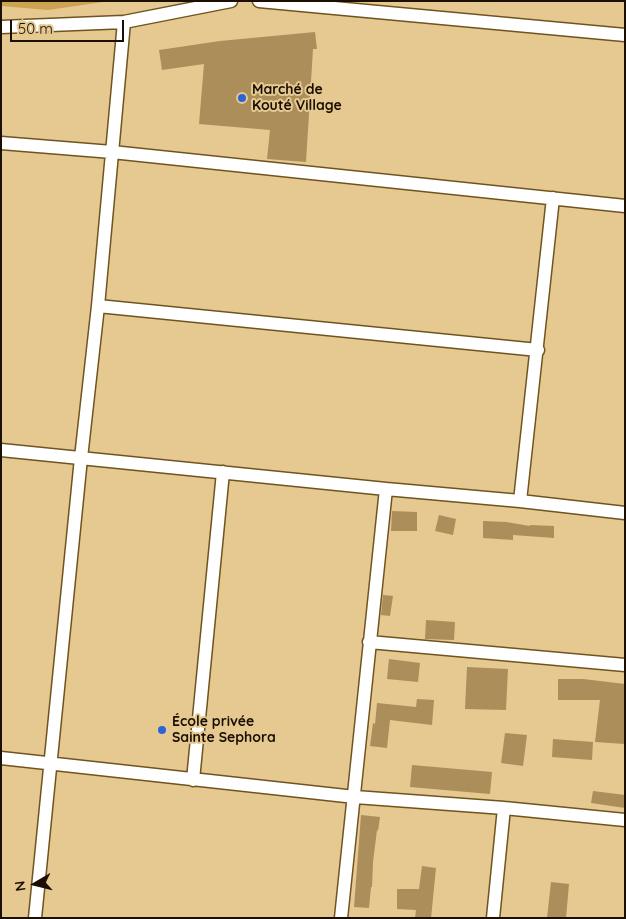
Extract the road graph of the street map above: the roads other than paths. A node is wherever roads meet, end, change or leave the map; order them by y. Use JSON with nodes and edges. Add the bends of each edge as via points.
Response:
{"nodes":[{"id":1,"x":231,"y":1,"type":"edge"},
{"id":2,"x":260,"y":1,"type":"edge"},
{"id":3,"x":195,"y":5,"type":"edge"},
{"id":4,"x":124,"y":22,"type":"junction"},
{"id":5,"x":1,"y":27,"type":"edge"},
{"id":6,"x":625,"y":35,"type":"edge"},
{"id":7,"x":1,"y":143,"type":"edge"},
{"id":8,"x":112,"y":152,"type":"junction"},
{"id":9,"x":553,"y":198,"type":"junction"},
{"id":10,"x":625,"y":206,"type":"edge"},
{"id":11,"x":98,"y":306,"type":"junction"},
{"id":12,"x":538,"y":350,"type":"junction"},
{"id":13,"x":1,"y":450,"type":"edge"},
{"id":14,"x":81,"y":458,"type":"junction"},
{"id":15,"x":223,"y":472,"type":"junction"},
{"id":16,"x":386,"y":489,"type":"junction"},
{"id":17,"x":520,"y":501,"type":"junction"},
{"id":18,"x":625,"y":513,"type":"edge"},
{"id":19,"x":369,"y":642,"type":"junction"},
{"id":20,"x":625,"y":665,"type":"edge"},
{"id":21,"x":1,"y":758,"type":"edge"},
{"id":22,"x":50,"y":764,"type":"junction"},
{"id":23,"x":193,"y":780,"type":"junction"},
{"id":24,"x":355,"y":797,"type":"junction"},
{"id":25,"x":504,"y":808,"type":"junction"},
{"id":26,"x":625,"y":820,"type":"edge"},
{"id":27,"x":35,"y":918,"type":"edge"},
{"id":28,"x":341,"y":918,"type":"edge"},
{"id":29,"x":493,"y":918,"type":"edge"}],
"edges":[{"from":1,"to":3,"type":"street"},
{"from":2,"to":6,"type":"street"},
{"from":3,"to":4,"type":"street"},
{"from":4,"to":5,"type":"street"},
{"from":4,"to":8,"type":"street"},
{"from":7,"to":8,"type":"street"},
{"from":8,"to":9,"type":"street"},
{"from":8,"to":11,"type":"street"},
{"from":9,"to":10,"type":"street"},
{"from":9,"to":12,"type":"street"},
{"from":11,"to":12,"type":"street"},
{"from":11,"to":14,"type":"street"},
{"from":12,"to":17,"type":"street"},
{"from":13,"to":14,"type":"street"},
{"from":14,"to":15,"type":"street"},
{"from":14,"to":22,"type":"street"},
{"from":15,"to":16,"type":"street"},
{"from":15,"to":23,"type":"street"},
{"from":16,"to":17,"type":"street"},
{"from":16,"to":19,"type":"street"},
{"from":17,"to":18,"type":"street"},
{"from":19,"to":20,"type":"street"},
{"from":19,"to":24,"type":"street"},
{"from":21,"to":22,"type":"street"},
{"from":22,"to":23,"type":"street"},
{"from":22,"to":27,"type":"street"},
{"from":23,"to":24,"type":"street"},
{"from":24,"to":25,"type":"street"},
{"from":24,"to":28,"type":"street"},
{"from":25,"to":26,"type":"street"},
{"from":25,"to":29,"type":"street"}]}
